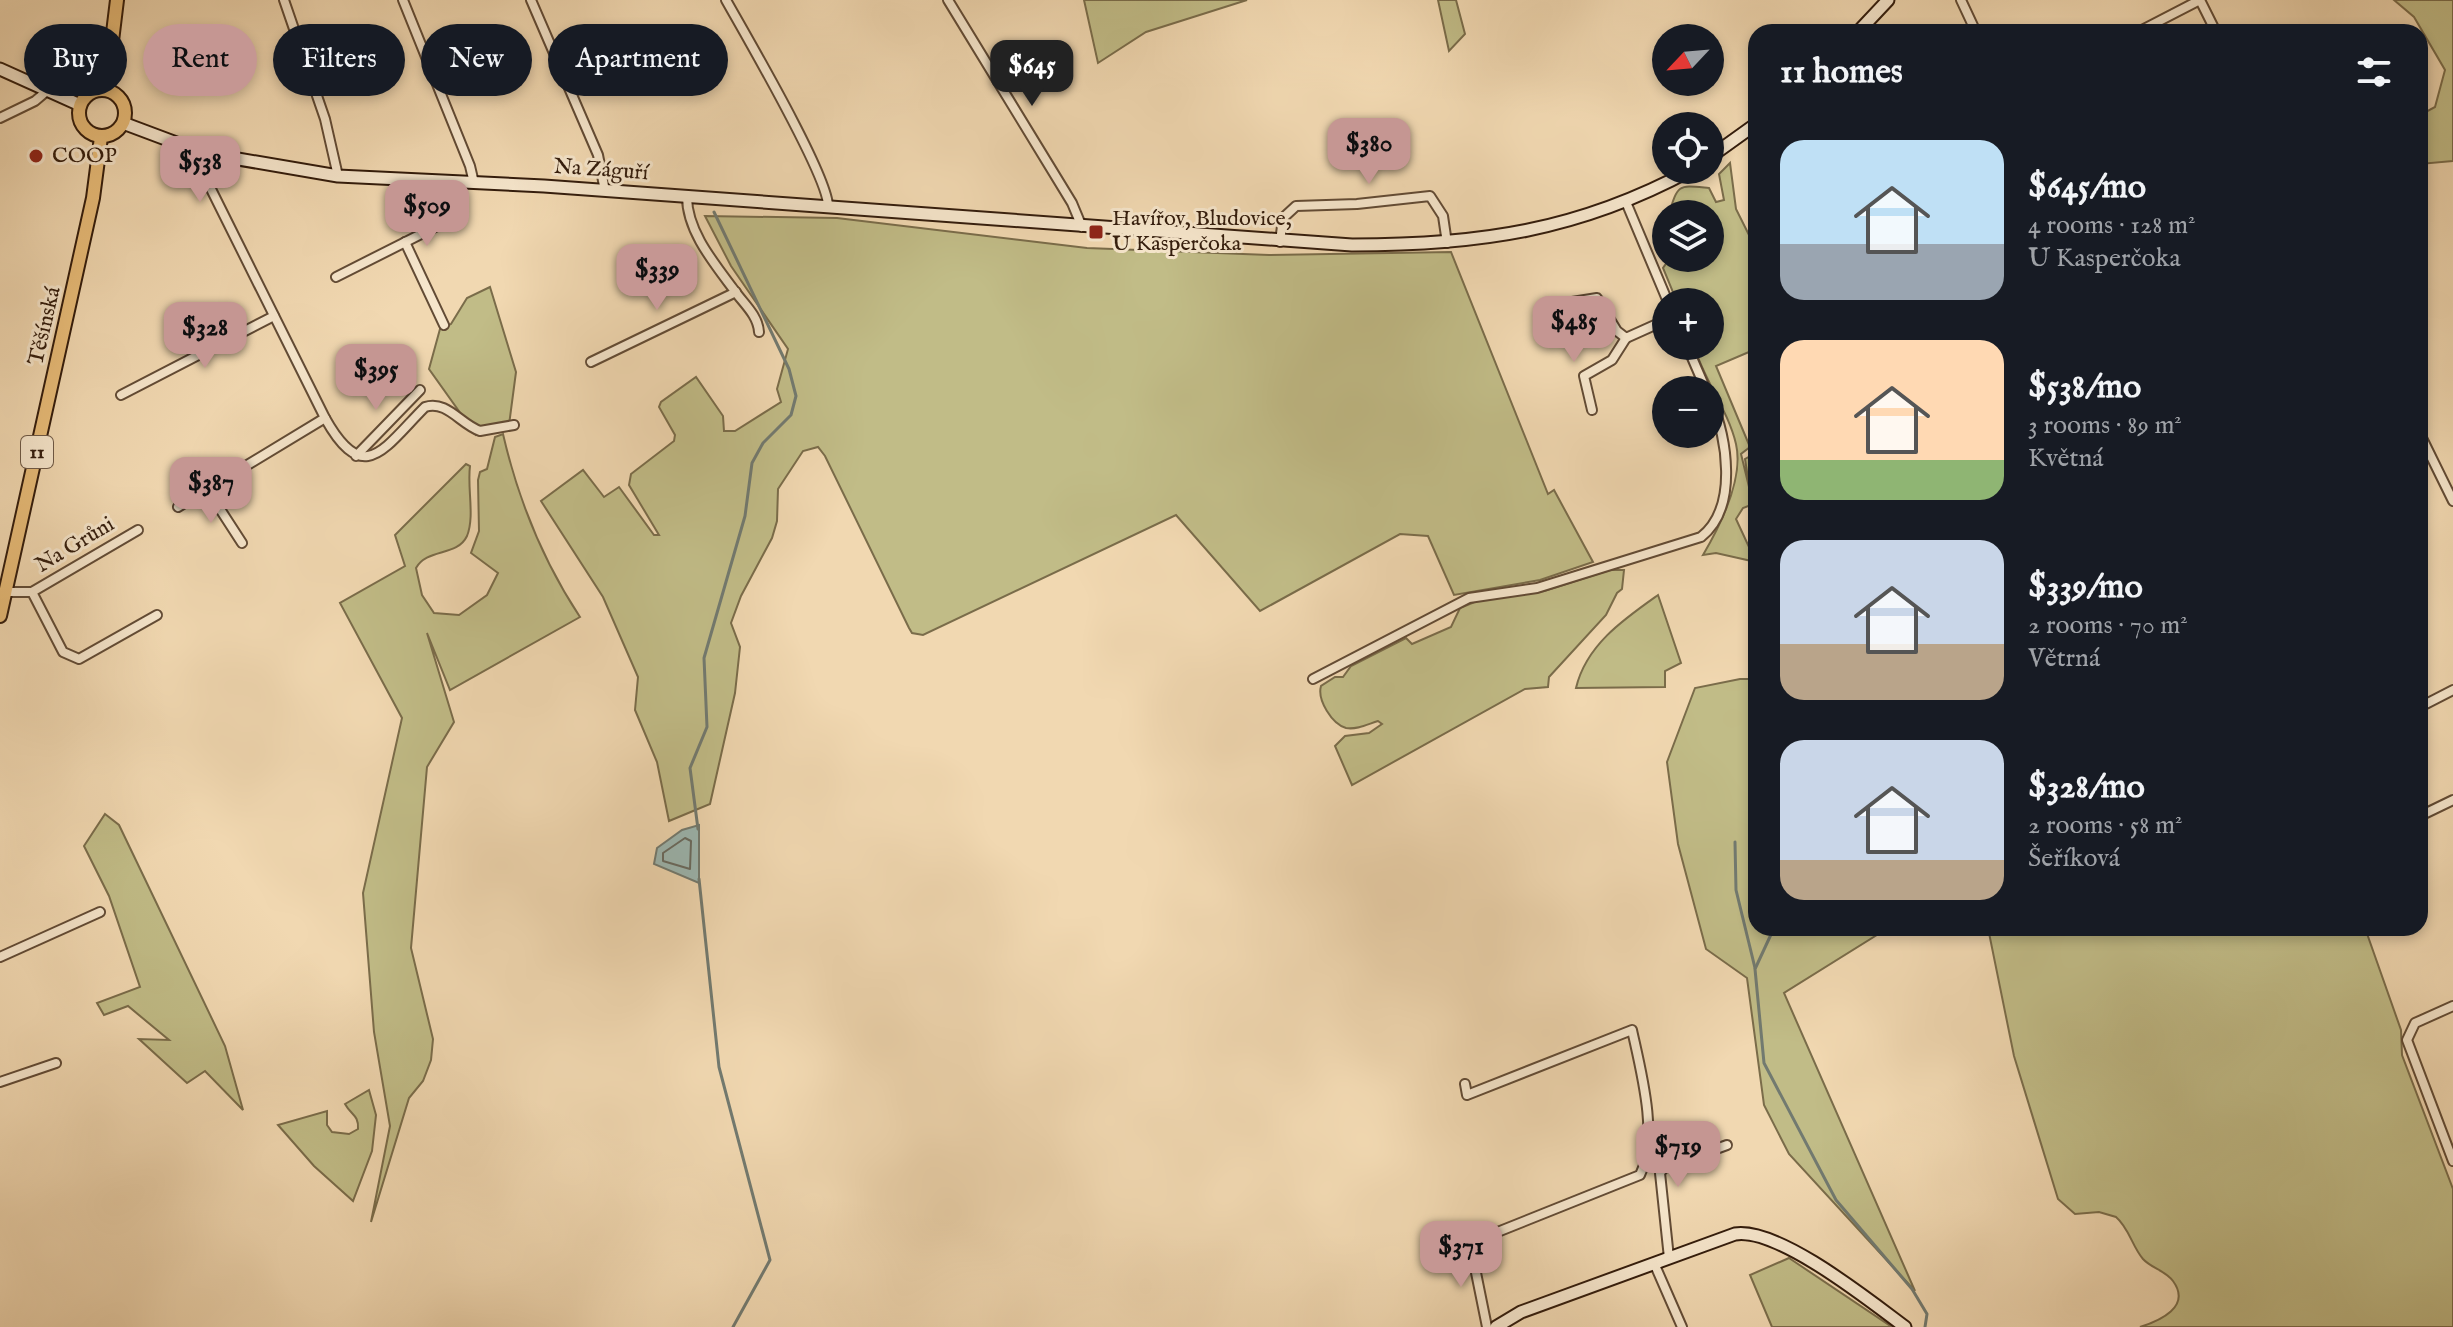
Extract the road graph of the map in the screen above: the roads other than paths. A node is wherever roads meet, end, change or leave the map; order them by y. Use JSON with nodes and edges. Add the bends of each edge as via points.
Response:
{"nodes":[{"id":1,"x":117,"y":0,"type":"edge"},
{"id":2,"x":284,"y":0,"type":"edge"},
{"id":3,"x":403,"y":0,"type":"edge"},
{"id":4,"x":531,"y":0,"type":"edge"},
{"id":5,"x":726,"y":0,"type":"edge"},
{"id":6,"x":948,"y":0,"type":"edge"},
{"id":7,"x":1888,"y":0,"type":"edge"},
{"id":8,"x":1961,"y":0,"type":"edge"},
{"id":9,"x":114,"y":24,"type":"edge"},
{"id":10,"x":1866,"y":24,"type":"edge"},
{"id":11,"x":1972,"y":24,"type":"edge"},
{"id":12,"x":2154,"y":24,"type":"edge"},
{"id":13,"x":2212,"y":24,"type":"edge"},
{"id":14,"x":0,"y":69,"type":"edge"},
{"id":15,"x":24,"y":80,"type":"edge"},
{"id":16,"x":42,"y":96,"type":"edge"},
{"id":17,"x":61,"y":96,"type":"edge"},
{"id":18,"x":86,"y":96,"type":"edge"},
{"id":19,"x":114,"y":96,"type":"edge"},
{"id":20,"x":80,"y":105,"type":"junction"},
{"id":21,"x":0,"y":118,"type":"edge"},
{"id":22,"x":123,"y":123,"type":"junction"},
{"id":23,"x":1748,"y":130,"type":"edge"},
{"id":24,"x":101,"y":137,"type":"junction"},
{"id":25,"x":1724,"y":147,"type":"edge"},
{"id":26,"x":203,"y":153,"type":"junction"},
{"id":27,"x":338,"y":176,"type":"junction"},
{"id":28,"x":447,"y":182,"type":"junction"},
{"id":29,"x":474,"y":183,"type":"junction"},
{"id":30,"x":1663,"y":184,"type":"edge"},
{"id":31,"x":605,"y":191,"type":"junction"},
{"id":32,"x":687,"y":197,"type":"junction"},
{"id":33,"x":1626,"y":202,"type":"junction"},
{"id":34,"x":828,"y":207,"type":"junction"},
{"id":35,"x":1082,"y":227,"type":"junction"},
{"id":36,"x":405,"y":242,"type":"junction"},
{"id":37,"x":1280,"y":242,"type":"junction"},
{"id":38,"x":1447,"y":243,"type":"junction"},
{"id":39,"x":336,"y":277,"type":"dead end"},
{"id":40,"x":1662,"y":288,"type":"edge"},
{"id":41,"x":736,"y":292,"type":"junction"},
{"id":42,"x":1541,"y":307,"type":"dead end"},
{"id":43,"x":274,"y":316,"type":"junction"},
{"id":44,"x":444,"y":325,"type":"dead end"},
{"id":45,"x":1652,"y":326,"type":"edge"},
{"id":46,"x":759,"y":332,"type":"dead end"},
{"id":47,"x":1626,"y":338,"type":"junction"},
{"id":48,"x":591,"y":362,"type":"dead end"},
{"id":49,"x":420,"y":390,"type":"dead end"},
{"id":50,"x":121,"y":395,"type":"dead end"},
{"id":51,"x":1592,"y":410,"type":"dead end"},
{"id":52,"x":325,"y":418,"type":"junction"},
{"id":53,"x":514,"y":425,"type":"dead end"},
{"id":54,"x":1724,"y":435,"type":"edge"},
{"id":55,"x":2428,"y":450,"type":"edge"},
{"id":56,"x":356,"y":456,"type":"junction"},
{"id":57,"x":207,"y":489,"type":"junction"},
{"id":58,"x":2453,"y":501,"type":"edge"},
{"id":59,"x":178,"y":507,"type":"dead end"},
{"id":60,"x":138,"y":530,"type":"dead end"},
{"id":61,"x":242,"y":543,"type":"dead end"},
{"id":62,"x":6,"y":592,"type":"junction"},
{"id":63,"x":32,"y":592,"type":"junction"},
{"id":64,"x":157,"y":615,"type":"dead end"},
{"id":65,"x":0,"y":616,"type":"edge"},
{"id":66,"x":1313,"y":679,"type":"dead end"},
{"id":67,"x":2453,"y":690,"type":"edge"},
{"id":68,"x":2428,"y":703,"type":"edge"},
{"id":69,"x":2453,"y":800,"type":"edge"},
{"id":70,"x":2428,"y":812,"type":"edge"},
{"id":71,"x":100,"y":912,"type":"dead end"},
{"id":72,"x":0,"y":957,"type":"edge"},
{"id":73,"x":2453,"y":1006,"type":"edge"},
{"id":74,"x":56,"y":1063,"type":"dead end"},
{"id":75,"x":0,"y":1082,"type":"edge"},
{"id":76,"x":1465,"y":1084,"type":"dead end"},
{"id":77,"x":1727,"y":1145,"type":"dead end"},
{"id":78,"x":2453,"y":1161,"type":"edge"},
{"id":79,"x":1669,"y":1258,"type":"junction"},
{"id":80,"x":1654,"y":1263,"type":"junction"},
{"id":81,"x":1487,"y":1327,"type":"edge"},
{"id":82,"x":1496,"y":1327,"type":"edge"},
{"id":83,"x":1682,"y":1327,"type":"edge"},
{"id":84,"x":1905,"y":1327,"type":"edge"}],
"edges":[{"from":1,"to":9,"type":"main road"},
{"from":2,"to":27,"type":"street","via":[[331,137]]},
{"from":3,"to":29,"type":"street"},
{"from":4,"to":31,"type":"street","via":[[598,155]]},
{"from":5,"to":34,"type":"street","via":[[799,136]]},
{"from":6,"to":35,"type":"street"},
{"from":7,"to":10,"type":"street"},
{"from":8,"to":11,"type":"street"},
{"from":12,"to":13,"type":"street","via":[[2200,0]]},
{"from":14,"to":15,"type":"street"},
{"from":16,"to":21,"type":"street"},
{"from":17,"to":20,"type":"street"},
{"from":18,"to":20,"type":"main road"},
{"from":19,"to":22,"type":"main road","via":[[123,102]]},
{"from":20,"to":24,"type":"main road","via":[[82,126]]},
{"from":22,"to":24,"type":"main road"},
{"from":22,"to":26,"type":"street","name":"Na Záguří"},
{"from":23,"to":25,"type":"street"},
{"from":24,"to":62,"type":"main road","name":"Těšínská","number":"11","via":[[93,198]]},
{"from":26,"to":27,"type":"street","name":"Na Záguří"},
{"from":26,"to":43,"type":"street","via":[[207,181]]},
{"from":27,"to":28,"type":"street","name":"Na Záguří"},
{"from":28,"to":29,"type":"street","name":"Na Záguří"},
{"from":28,"to":36,"type":"street","via":[[455,210],[451,219]]},
{"from":29,"to":31,"type":"street","name":"Na Záguří"},
{"from":30,"to":33,"type":"street","name":"Na Záguří"},
{"from":31,"to":32,"type":"street","name":"Na Záguří"},
{"from":32,"to":34,"type":"street","name":"Na Záguří"},
{"from":32,"to":41,"type":"street","via":[[693,227]]},
{"from":33,"to":38,"type":"street","name":"Na Záguří","via":[[1548,228]]},
{"from":33,"to":40,"type":"street"},
{"from":34,"to":35,"type":"street","name":"Na Záguří"},
{"from":35,"to":37,"type":"street","name":"Na Záguří"},
{"from":36,"to":39,"type":"street"},
{"from":36,"to":44,"type":"street"},
{"from":37,"to":38,"type":"street","name":"Na Záguří"},
{"from":37,"to":38,"type":"street","via":[[1283,218],[1296,206],[1430,196],[1443,216]]},
{"from":41,"to":46,"type":"street"},
{"from":41,"to":48,"type":"street"},
{"from":42,"to":47,"type":"street","via":[[1597,298]]},
{"from":43,"to":50,"type":"street"},
{"from":43,"to":52,"type":"street"},
{"from":45,"to":47,"type":"street"},
{"from":47,"to":51,"type":"street","via":[[1612,360],[1584,376]]},
{"from":49,"to":56,"type":"street"},
{"from":52,"to":56,"type":"street","via":[[344,449]]},
{"from":52,"to":57,"type":"street"},
{"from":53,"to":56,"type":"street","via":[[480,431],[443,407],[425,407],[379,452]]},
{"from":54,"to":66,"type":"street","via":[[1724,491],[1712,529],[1701,537],[1537,588],[1469,598]]},
{"from":55,"to":58,"type":"street"},
{"from":57,"to":59,"type":"street"},
{"from":57,"to":61,"type":"street"},
{"from":60,"to":63,"type":"street","name":"Na Grůni"},
{"from":62,"to":63,"type":"street","name":"Na Grůni"},
{"from":62,"to":65,"type":"main road","name":"Těšínská","number":"11"},
{"from":63,"to":64,"type":"street","name":"Na Grůni","via":[[63,652],[79,659]]},
{"from":67,"to":68,"type":"street"},
{"from":69,"to":70,"type":"street"},
{"from":71,"to":72,"type":"street"},
{"from":73,"to":78,"type":"street","via":[[2415,1023],[2407,1040]]},
{"from":74,"to":75,"type":"street"},
{"from":76,"to":81,"type":"street","via":[[1468,1099],[1632,1030],[1645,1090],[1649,1159],[1640,1175],[1470,1243]]},
{"from":77,"to":79,"type":"street","via":[[1660,1173]]},
{"from":79,"to":80,"type":"street"},
{"from":79,"to":84,"type":"street","via":[[1735,1234],[1762,1236],[1790,1248]]},
{"from":80,"to":82,"type":"street","via":[[1521,1312]]},
{"from":80,"to":83,"type":"street"}]}
